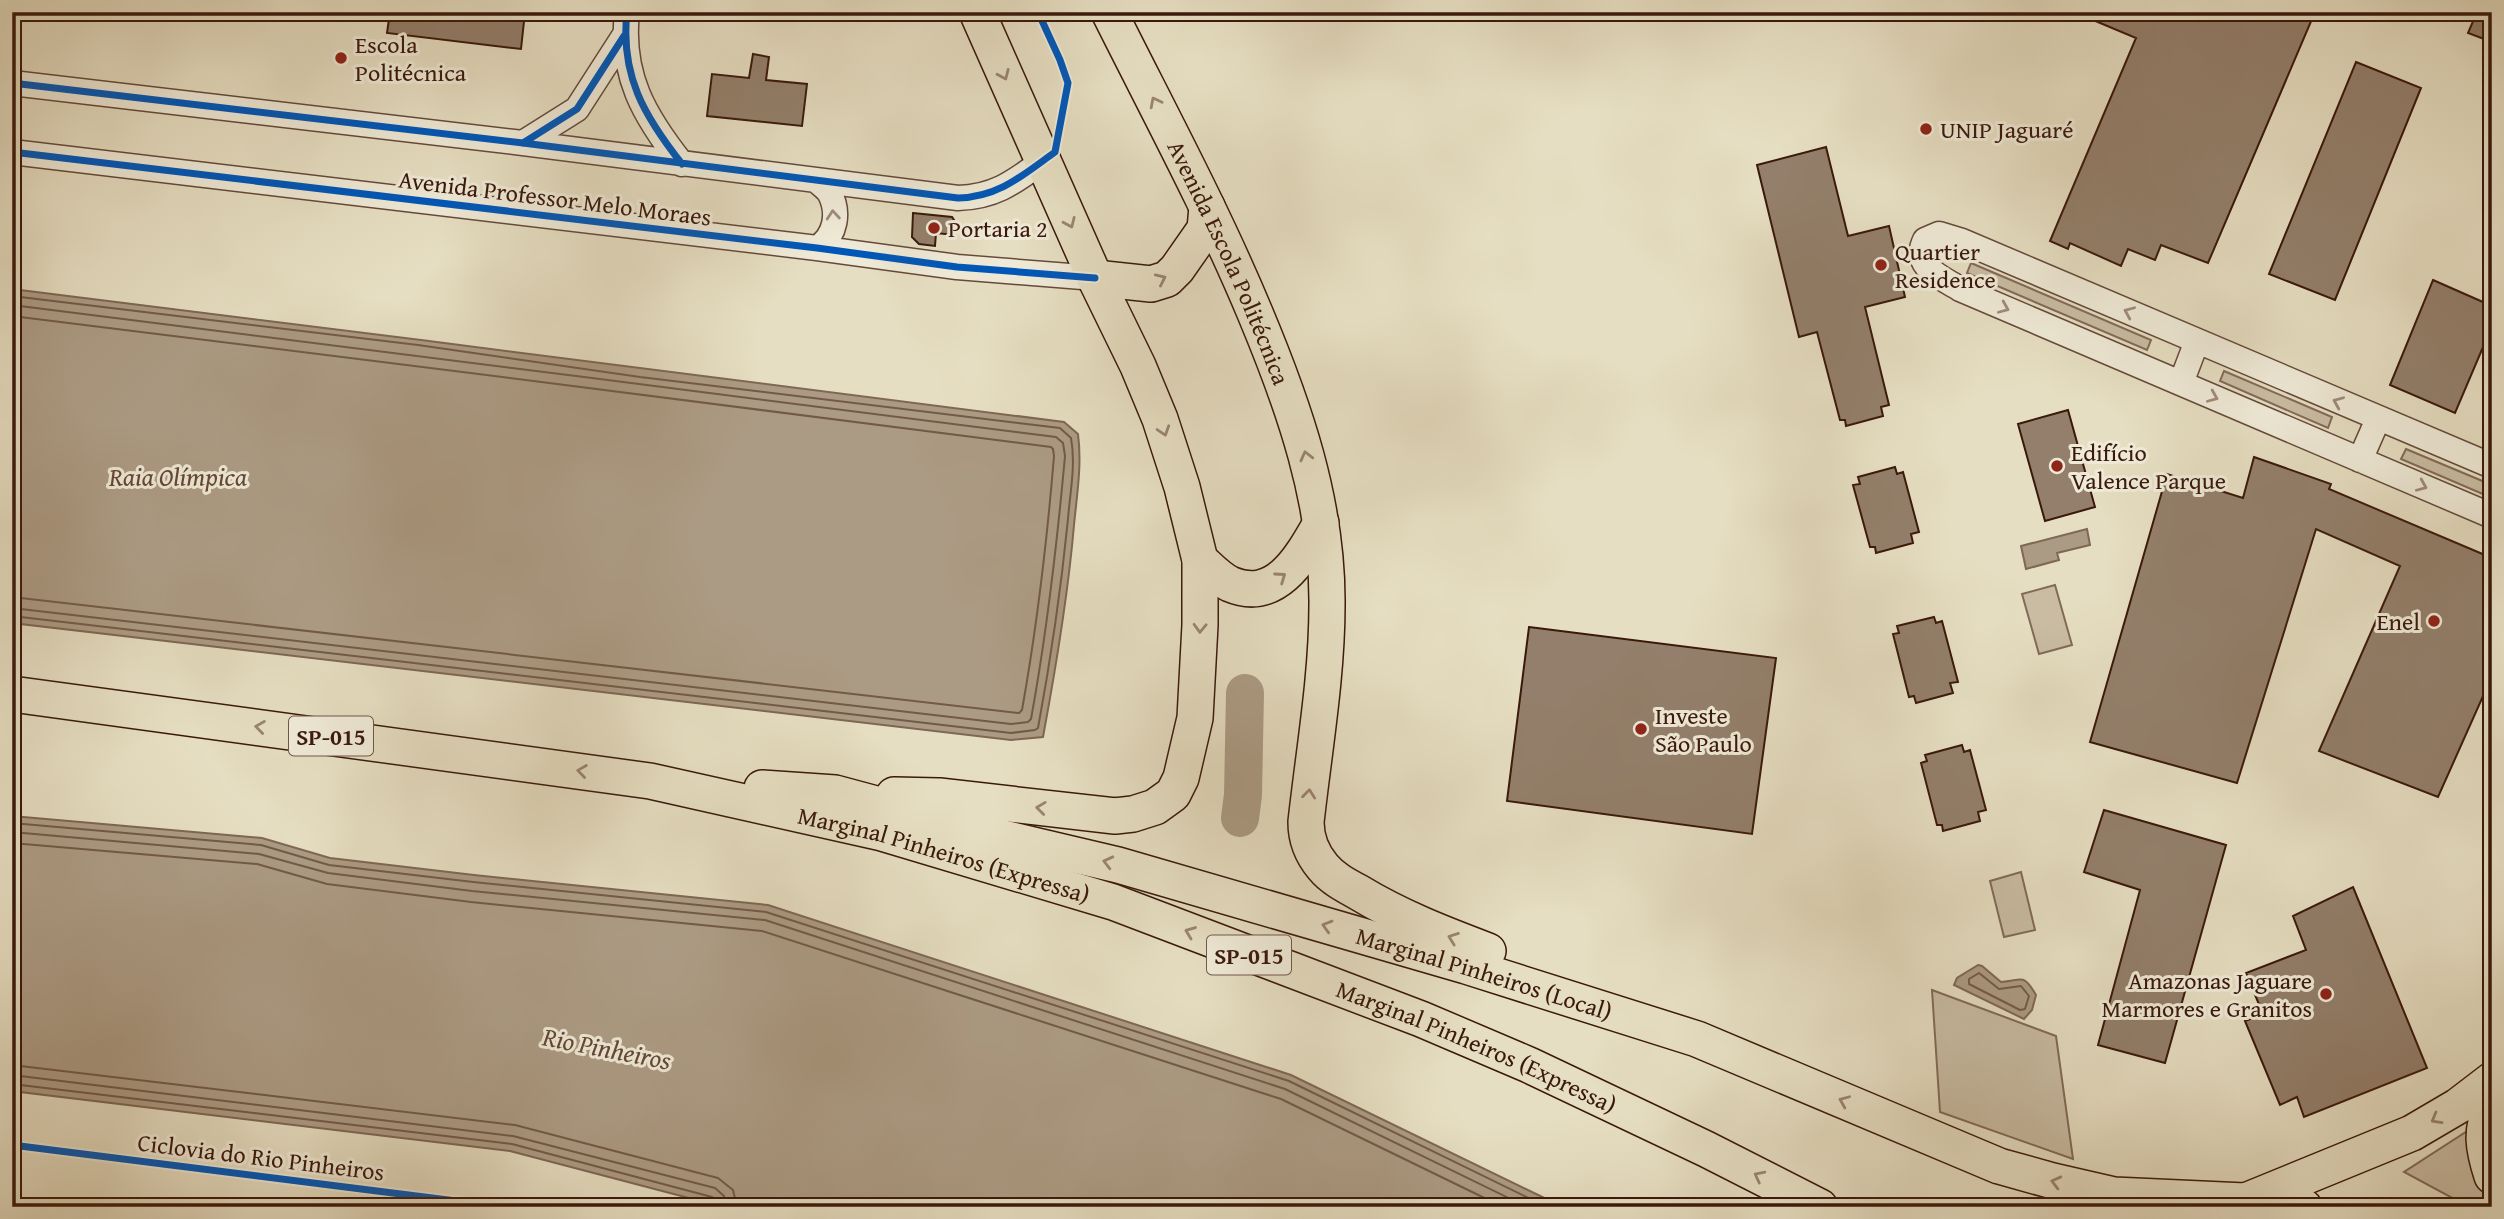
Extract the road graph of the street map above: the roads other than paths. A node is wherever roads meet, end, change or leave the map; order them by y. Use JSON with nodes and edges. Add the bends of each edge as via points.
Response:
{"nodes":[{"id":1,"x":977,"y":12,"type":"edge"},
{"id":2,"x":1109,"y":12,"type":"edge"},
{"id":3,"x":626,"y":24,"type":"edge"},
{"id":4,"x":12,"y":83,"type":"edge"},
{"id":5,"x":523,"y":143,"type":"junction"},
{"id":6,"x":12,"y":152,"type":"edge"},
{"id":7,"x":1043,"y":161,"type":"junction"},
{"id":8,"x":682,"y":164,"type":"junction"},
{"id":9,"x":816,"y":180,"type":"junction"},
{"id":10,"x":1207,"y":207,"type":"junction"},
{"id":11,"x":817,"y":248,"type":"junction"},
{"id":12,"x":1094,"y":278,"type":"junction"},
{"id":13,"x":2197,"y":341,"type":"junction"},
{"id":14,"x":2181,"y":383,"type":"junction"},
{"id":15,"x":2378,"y":419,"type":"junction"},
{"id":16,"x":2360,"y":460,"type":"junction"},
{"id":17,"x":2492,"y":466,"type":"edge"},
{"id":18,"x":2492,"y":516,"type":"edge"},
{"id":19,"x":1321,"y":523,"type":"junction"},
{"id":20,"x":1200,"y":560,"type":"junction"},
{"id":21,"x":12,"y":694,"type":"edge"},
{"id":22,"x":650,"y":781,"type":"junction"},
{"id":23,"x":835,"y":793,"type":"junction"},
{"id":24,"x":1697,"y":1039,"type":"junction"},
{"id":25,"x":2492,"y":1080,"type":"edge"},
{"id":26,"x":2492,"y":1104,"type":"edge"},
{"id":27,"x":2492,"y":1176,"type":"edge"},
{"id":28,"x":2245,"y":1201,"type":"junction"},
{"id":29,"x":1820,"y":1207,"type":"edge"},
{"id":30,"x":2304,"y":1207,"type":"edge"}],
"edges":[{"from":1,"to":7,"type":"highway","one_way":true},
{"from":10,"to":2,"type":"highway","name":"Avenida Escola Politécnica","one_way":true},
{"from":3,"to":5,"type":"street","via":[[577,109]]},
{"from":3,"to":8,"type":"street","via":[[638,98]]},
{"from":4,"to":5,"type":"street","name":"Avenida Professor Melo Moraes"},
{"from":5,"to":8,"type":"street","name":"Avenida Professor Melo Moraes"},
{"from":6,"to":11,"type":"street","name":"Avenida Professor Melo Moraes"},
{"from":7,"to":9,"type":"street","name":"Avenida Professor Melo Moraes","via":[[1009,185],[976,198]]},
{"from":7,"to":12,"type":"highway","one_way":true},
{"from":8,"to":9,"type":"street","name":"Avenida Professor Melo Moraes"},
{"from":11,"to":9,"type":"street","one_way":true,"via":[[831,236],[835,225],[828,192]]},
{"from":12,"to":10,"type":"highway","one_way":true,"via":[[1151,284],[1167,279],[1205,229]]},
{"from":19,"to":10,"type":"highway","name":"Avenida Escola Politécnica","one_way":true,"via":[[1283,381]]},
{"from":11,"to":12,"type":"street","name":"Avenida Professor Melo Moraes","via":[[957,267]]},
{"from":12,"to":20,"type":"highway","one_way":true,"via":[[1160,419]]},
{"from":13,"to":14,"type":"street"},
{"from":13,"to":14,"type":"street","one_way":true,"via":[[1946,235],[1931,236],[1922,246],[1925,267],[1960,289]]},
{"from":15,"to":13,"type":"street","one_way":true},
{"from":14,"to":16,"type":"street","one_way":true},
{"from":15,"to":16,"type":"street"},
{"from":15,"to":17,"type":"street"},
{"from":16,"to":18,"type":"street","one_way":true},
{"from":20,"to":19,"type":"highway","one_way":true,"via":[[1229,584],[1267,586],[1295,567]]},
{"from":24,"to":19,"type":"highway","name":"Avenida Escola Politécnica","one_way":true,"via":[[1640,1008],[1425,927],[1379,905],[1321,865],[1306,836],[1327,604]]},
{"from":20,"to":23,"type":"highway","one_way":true,"via":[[1195,719],[1181,778],[1173,794],[1155,807],[1115,816],[939,796]]},
{"from":22,"to":21,"type":"highway","name":"Marginal Pinheiros (Expressa)","number":"SP-015","one_way":true},
{"from":22,"to":23,"type":"highway","name":"Marginal Pinheiros (Local)"},
{"from":29,"to":22,"type":"highway","name":"Marginal Pinheiros (Expressa)","number":"SP-015","one_way":true,"via":[[1529,1065],[1113,902],[882,833]]},
{"from":24,"to":23,"type":"highway","name":"Marginal Pinheiros (Local)","one_way":true,"via":[[1132,869]]},
{"from":28,"to":24,"type":"highway","name":"Marginal Pinheiros (Local)","one_way":true,"via":[[2114,1195],[1999,1166]]},
{"from":25,"to":28,"type":"highway","one_way":true,"via":[[2412,1133]]},
{"from":26,"to":27,"type":"highway","via":[[2484,1126],[2484,1152]]},
{"from":28,"to":30,"type":"highway","name":"Marginal Pinheiros (Local)"}]}
